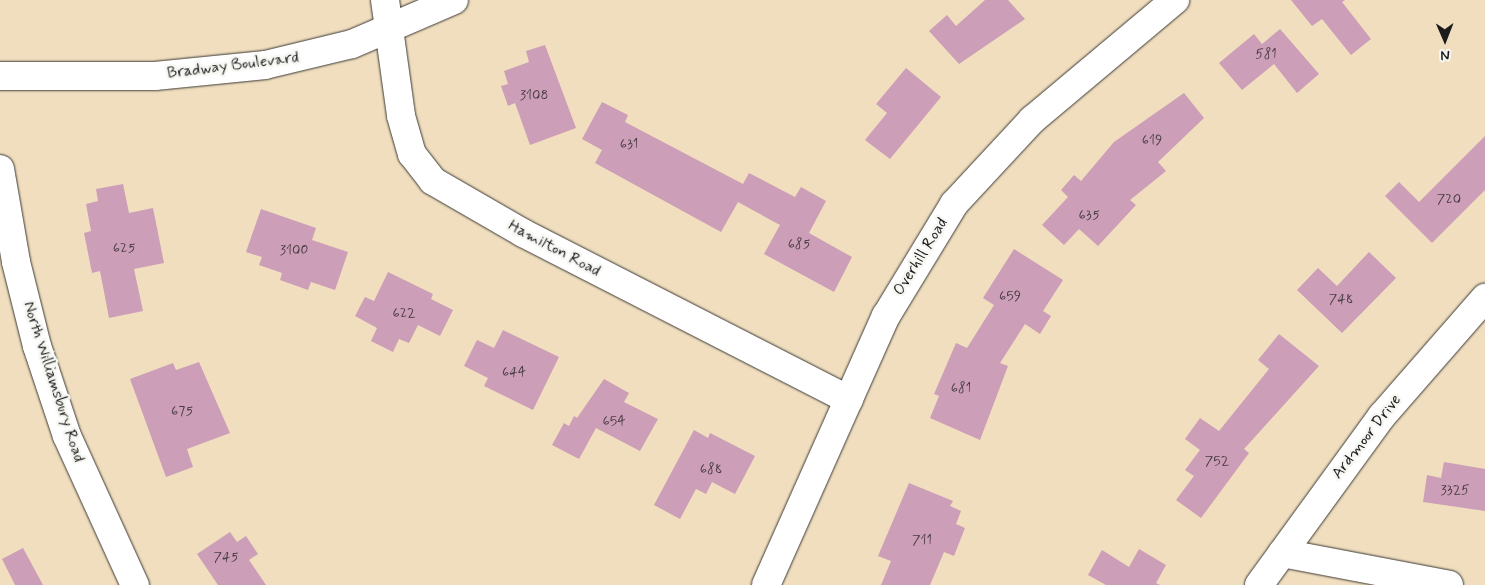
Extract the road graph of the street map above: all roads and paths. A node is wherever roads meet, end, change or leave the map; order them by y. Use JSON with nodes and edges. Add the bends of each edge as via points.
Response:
{"nodes":[{"id":1,"x":385,"y":0,"type":"edge"},
{"id":2,"x":454,"y":0,"type":"edge"},
{"id":3,"x":1175,"y":0,"type":"edge"},
{"id":4,"x":391,"y":29,"type":"junction"},
{"id":5,"x":0,"y":76,"type":"edge"},
{"id":6,"x":0,"y":170,"type":"edge"},
{"id":7,"x":1485,"y":298,"type":"edge"},
{"id":8,"x":849,"y":400,"type":"junction"},
{"id":9,"x":1282,"y":553,"type":"junction"},
{"id":10,"x":135,"y":585,"type":"edge"},
{"id":11,"x":766,"y":585,"type":"edge"},
{"id":12,"x":1259,"y":585,"type":"edge"},
{"id":13,"x":1449,"y":585,"type":"edge"}],
"edges":[{"from":1,"to":4,"type":"street","name":"Hamilton Road"},
{"from":2,"to":4,"type":"street","name":"Bradway Boulevard"},
{"from":3,"to":8,"type":"street","name":"Overhill Road","via":[[1032,120],[954,204],[904,282]]},
{"from":4,"to":5,"type":"street","name":"Bradway Boulevard","via":[[303,57],[204,73]]},
{"from":4,"to":8,"type":"street","name":"Hamilton Road","via":[[403,124],[412,154],[433,181],[506,224]]},
{"from":6,"to":10,"type":"street","name":"North Williamsbury Road","via":[[16,262],[37,346],[67,436]]},
{"from":7,"to":9,"type":"street","name":"Ardmoor Drive","via":[[1382,416]]},
{"from":8,"to":11,"type":"street","name":"Overhill Road"},
{"from":9,"to":12,"type":"street","name":"Ardmoor Drive"},
{"from":9,"to":13,"type":"street"}]}
